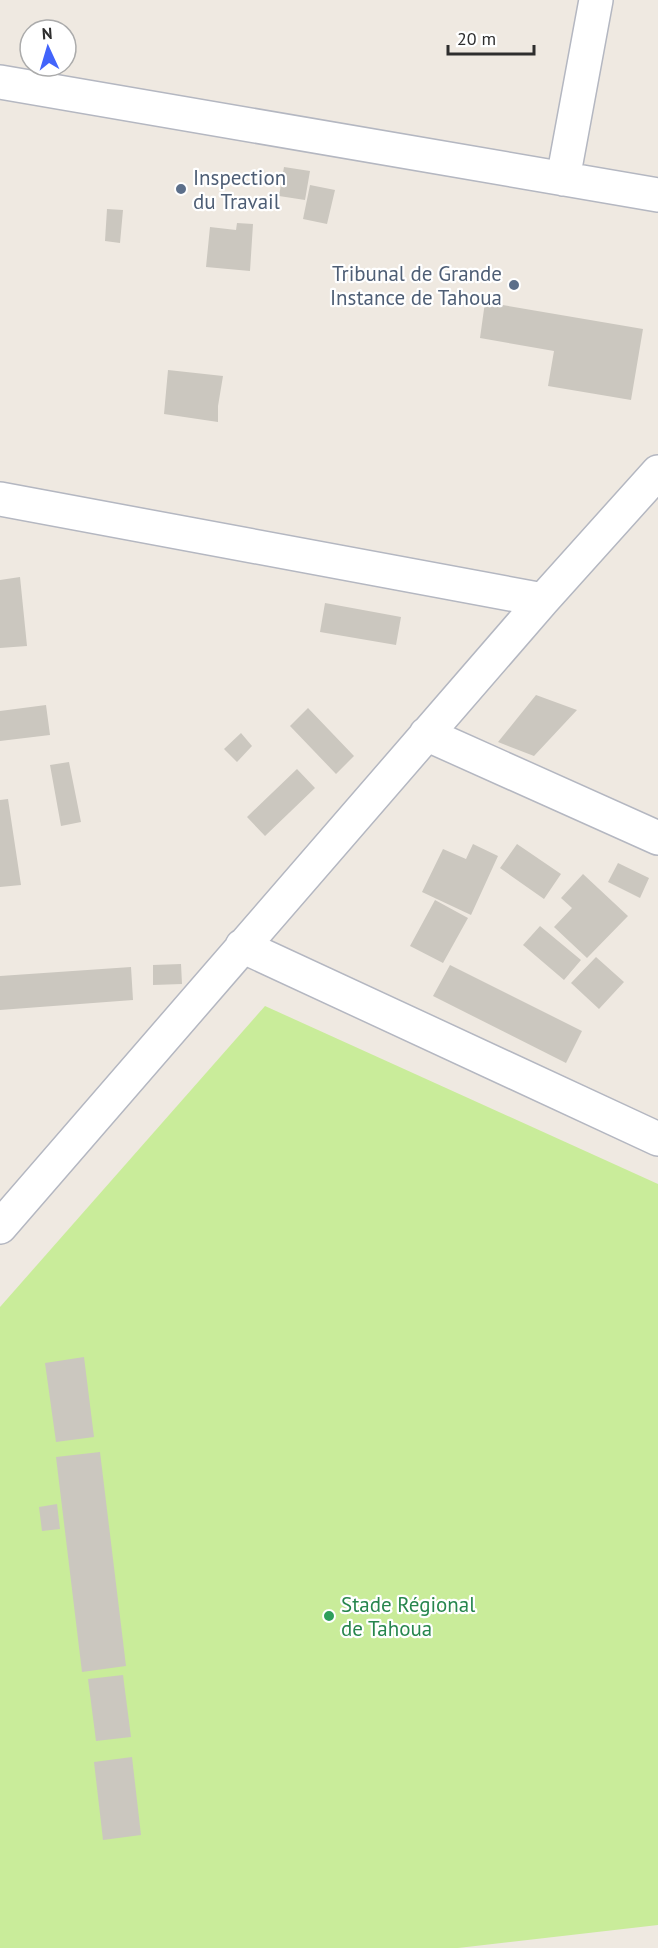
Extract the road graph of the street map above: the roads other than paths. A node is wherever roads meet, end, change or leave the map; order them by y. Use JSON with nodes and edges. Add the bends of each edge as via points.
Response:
{"nodes":[{"id":1,"x":596,"y":0,"type":"edge"},
{"id":2,"x":0,"y":82,"type":"edge"},
{"id":3,"x":563,"y":179,"type":"junction"},
{"id":4,"x":658,"y":195,"type":"edge"},
{"id":5,"x":658,"y":472,"type":"edge"},
{"id":6,"x":0,"y":499,"type":"edge"},
{"id":7,"x":543,"y":600,"type":"junction"},
{"id":8,"x":426,"y":734,"type":"junction"},
{"id":9,"x":658,"y":838,"type":"edge"},
{"id":10,"x":242,"y":946,"type":"junction"},
{"id":11,"x":658,"y":1140,"type":"edge"},
{"id":12,"x":0,"y":1227,"type":"edge"}],
"edges":[{"from":1,"to":3,"type":"street"},
{"from":2,"to":3,"type":"street"},
{"from":3,"to":4,"type":"street"},
{"from":5,"to":7,"type":"street"},
{"from":6,"to":7,"type":"street"},
{"from":7,"to":8,"type":"street"},
{"from":8,"to":9,"type":"street"},
{"from":8,"to":10,"type":"street"},
{"from":10,"to":11,"type":"street"},
{"from":10,"to":12,"type":"street"}]}
